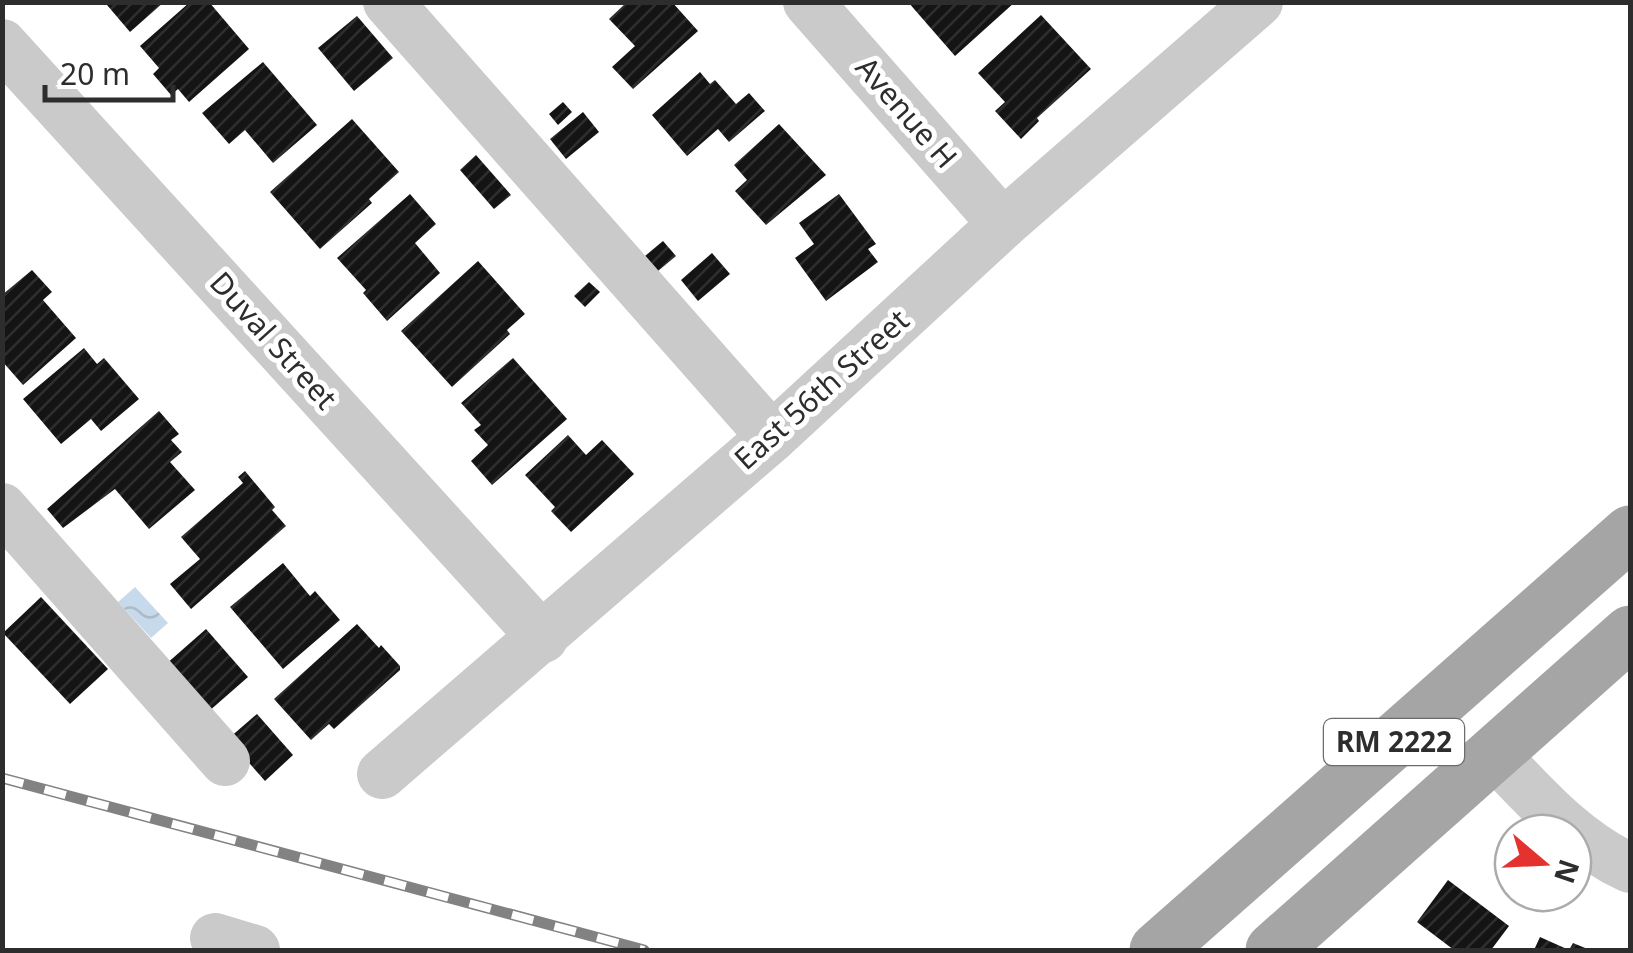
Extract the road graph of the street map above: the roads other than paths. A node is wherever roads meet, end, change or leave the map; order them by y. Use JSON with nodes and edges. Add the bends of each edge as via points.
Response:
{"nodes":[{"id":1,"x":388,"y":2,"type":"edge"},
{"id":2,"x":808,"y":2,"type":"edge"},
{"id":3,"x":1235,"y":10,"type":"edge"},
{"id":4,"x":2,"y":44,"type":"edge"},
{"id":5,"x":1004,"y":224,"type":"junction"},
{"id":6,"x":772,"y":437,"type":"junction"},
{"id":7,"x":2,"y":508,"type":"edge"},
{"id":8,"x":1630,"y":533,"type":"edge"},
{"id":9,"x":1630,"y":633,"type":"edge"},
{"id":10,"x":543,"y":638,"type":"junction"},
{"id":11,"x":1494,"y":754,"type":"junction"},
{"id":12,"x":225,"y":760,"type":"dead end"},
{"id":13,"x":382,"y":774,"type":"dead end"},
{"id":14,"x":1630,"y":868,"type":"edge"},
{"id":15,"x":1157,"y":950,"type":"edge"},
{"id":16,"x":1272,"y":950,"type":"edge"}],
"edges":[{"from":1,"to":6,"type":"street"},
{"from":2,"to":5,"type":"street","name":"Avenue H"},
{"from":3,"to":5,"type":"street","name":"East 56th Street"},
{"from":4,"to":10,"type":"street","name":"Duval Street"},
{"from":5,"to":6,"type":"street","name":"East 56th Street"},
{"from":6,"to":10,"type":"street","name":"East 56th Street"},
{"from":7,"to":12,"type":"street"},
{"from":8,"to":15,"type":"main road","number":"RM 2222"},
{"from":9,"to":11,"type":"main road","number":"RM 2222"},
{"from":10,"to":13,"type":"street","name":"East 56th Street"},
{"from":11,"to":14,"type":"street","via":[[1569,830]]},
{"from":11,"to":16,"type":"main road","number":"RM 2222"}]}
